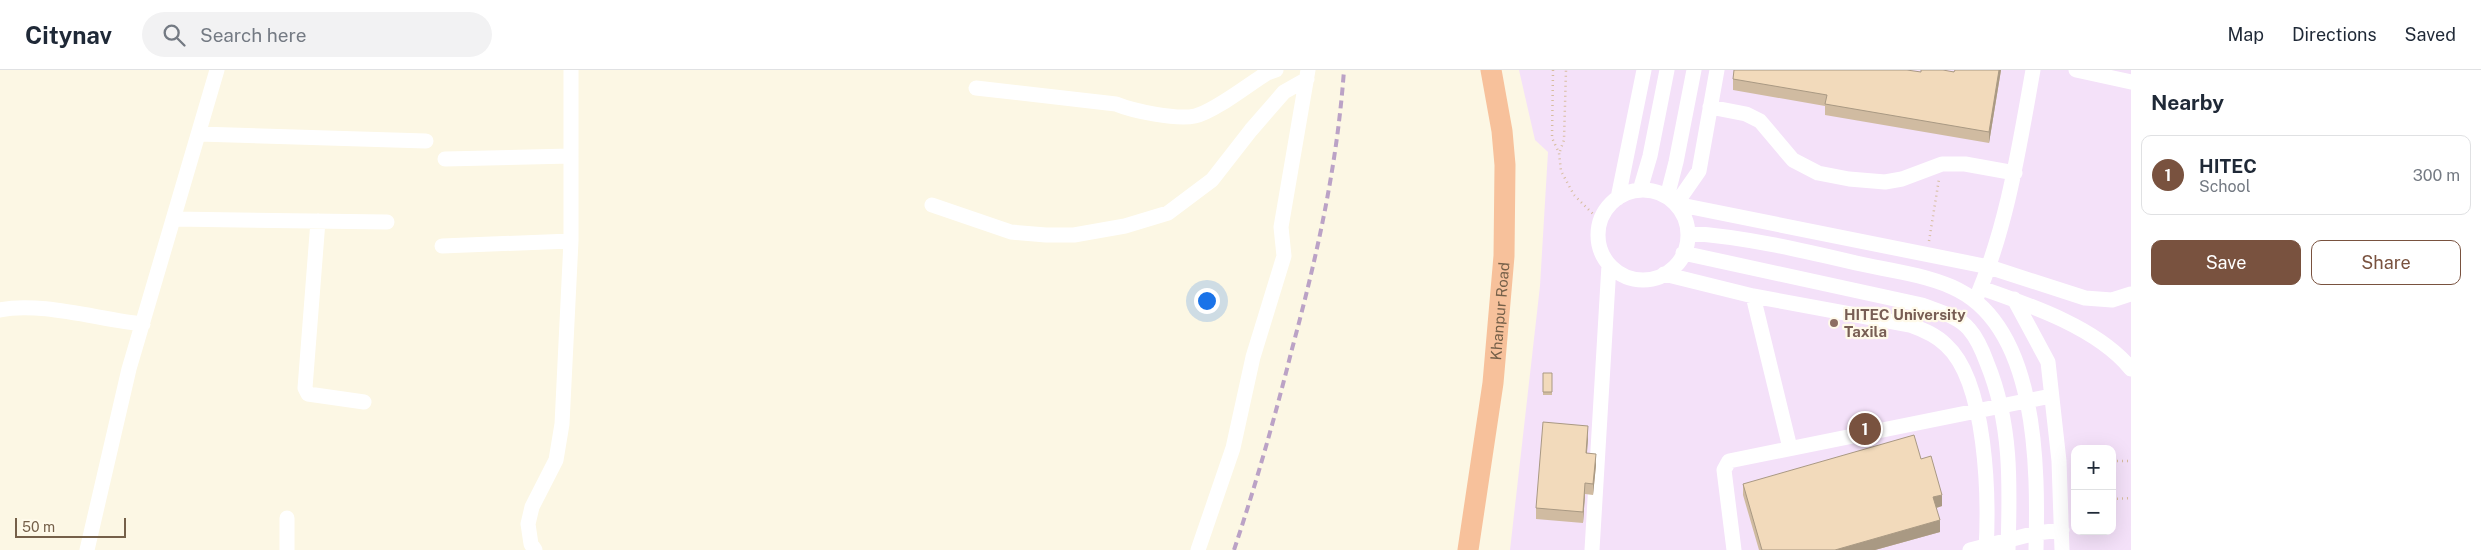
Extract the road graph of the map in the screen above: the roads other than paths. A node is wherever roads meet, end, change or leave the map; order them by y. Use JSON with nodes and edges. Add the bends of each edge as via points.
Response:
{"nodes":[{"id":1,"x":217,"y":70,"type":"edge"},
{"id":2,"x":571,"y":70,"type":"edge"},
{"id":3,"x":1276,"y":70,"type":"edge"},
{"id":4,"x":1491,"y":70,"type":"edge"},
{"id":5,"x":1644,"y":70,"type":"edge"},
{"id":6,"x":1667,"y":70,"type":"edge"},
{"id":7,"x":1694,"y":70,"type":"edge"},
{"id":8,"x":1717,"y":70,"type":"edge"},
{"id":9,"x":2033,"y":70,"type":"edge"},
{"id":10,"x":2076,"y":70,"type":"edge"},
{"id":11,"x":1308,"y":75,"type":"edge"},
{"id":12,"x":2131,"y":82,"type":"edge"},
{"id":13,"x":976,"y":88,"type":"dead end"},
{"id":14,"x":1710,"y":107,"type":"junction"},
{"id":15,"x":198,"y":134,"type":"junction"},
{"id":16,"x":426,"y":141,"type":"dead end"},
{"id":17,"x":571,"y":156,"type":"junction"},
{"id":18,"x":445,"y":159,"type":"dead end"},
{"id":19,"x":2015,"y":173,"type":"junction"},
{"id":20,"x":1640,"y":190,"type":"junction"},
{"id":21,"x":1618,"y":198,"type":"junction"},
{"id":22,"x":1671,"y":200,"type":"junction"},
{"id":23,"x":932,"y":205,"type":"dead end"},
{"id":24,"x":174,"y":218,"type":"junction"},
{"id":25,"x":318,"y":221,"type":"junction"},
{"id":26,"x":387,"y":222,"type":"dead end"},
{"id":27,"x":1688,"y":233,"type":"junction"},
{"id":28,"x":571,"y":240,"type":"junction"},
{"id":29,"x":442,"y":246,"type":"dead end"},
{"id":30,"x":1684,"y":253,"type":"junction"},
{"id":31,"x":1610,"y":265,"type":"junction"},
{"id":32,"x":1989,"y":266,"type":"junction"},
{"id":33,"x":1664,"y":274,"type":"junction"},
{"id":34,"x":2131,"y":294,"type":"edge"},
{"id":35,"x":1978,"y":295,"type":"junction"},
{"id":36,"x":1753,"y":296,"type":"junction"},
{"id":37,"x":2014,"y":299,"type":"junction"},
{"id":38,"x":0,"y":310,"type":"edge"},
{"id":39,"x":143,"y":324,"type":"junction"},
{"id":40,"x":2129,"y":362,"type":"edge"},
{"id":41,"x":2051,"y":396,"type":"junction"},
{"id":42,"x":2027,"y":400,"type":"junction"},
{"id":43,"x":364,"y":402,"type":"dead end"},
{"id":44,"x":2002,"y":405,"type":"junction"},
{"id":45,"x":1977,"y":410,"type":"junction"},
{"id":46,"x":1790,"y":448,"type":"junction"},
{"id":47,"x":287,"y":518,"type":"dead end"},
{"id":48,"x":2062,"y":530,"type":"junction"},
{"id":49,"x":2036,"y":533,"type":"junction"},
{"id":50,"x":2008,"y":545,"type":"edge"},
{"id":51,"x":1986,"y":548,"type":"edge"},
{"id":52,"x":87,"y":550,"type":"edge"},
{"id":53,"x":286,"y":550,"type":"edge"},
{"id":54,"x":535,"y":550,"type":"edge"},
{"id":55,"x":1198,"y":550,"type":"edge"},
{"id":56,"x":1468,"y":550,"type":"edge"},
{"id":57,"x":1592,"y":550,"type":"edge"},
{"id":58,"x":1734,"y":550,"type":"edge"},
{"id":59,"x":1970,"y":550,"type":"edge"},
{"id":60,"x":2036,"y":550,"type":"edge"},
{"id":61,"x":2062,"y":550,"type":"edge"}],
"edges":[{"from":1,"to":15,"type":"street"},
{"from":2,"to":17,"type":"street"},
{"from":3,"to":13,"type":"street","via":[[1195,116],[1166,116],[1130,110],[1116,104]]},
{"from":4,"to":56,"type":"highway","name":"Khanpur Road","via":[[1505,165],[1504,256],[1493,384]]},
{"from":5,"to":21,"type":"street"},
{"from":6,"to":20,"type":"street"},
{"from":7,"to":22,"type":"street"},
{"from":8,"to":14,"type":"street"},
{"from":9,"to":19,"type":"street"},
{"from":10,"to":12,"type":"street"},
{"from":11,"to":23,"type":"street","via":[[1284,92],[1212,180],[1168,213],[1125,226],[1074,235],[1046,235],[1011,232]]},
{"from":11,"to":55,"type":"street","via":[[1282,227],[1284,256],[1253,358],[1233,448]]},
{"from":14,"to":19,"type":"street","via":[[1746,114],[1760,121],[1792,160],[1818,172],[1849,179],[1886,182],[1942,164],[1965,164]]},
{"from":14,"to":22,"type":"street","via":[[1698,171]]},
{"from":15,"to":16,"type":"street"},
{"from":15,"to":24,"type":"street"},
{"from":17,"to":18,"type":"street"},
{"from":17,"to":28,"type":"street"},
{"from":19,"to":32,"type":"street"},
{"from":20,"to":21,"type":"street"},
{"from":20,"to":22,"type":"street","via":[[1656,192]]},
{"from":21,"to":31,"type":"street","via":[[1604,211],[1600,221],[1599,244]]},
{"from":22,"to":27,"type":"street","via":[[1683,214]]},
{"from":22,"to":32,"type":"street"},
{"from":24,"to":25,"type":"street"},
{"from":24,"to":39,"type":"street"},
{"from":25,"to":26,"type":"street"},
{"from":25,"to":43,"type":"street","via":[[305,388],[308,394]]},
{"from":27,"to":30,"type":"street"},
{"from":27,"to":35,"type":"street","via":[[1782,246],[1917,276]]},
{"from":28,"to":29,"type":"street"},
{"from":28,"to":54,"type":"street","via":[[562,424],[556,460],[532,507],[528,524]]},
{"from":30,"to":33,"type":"street","via":[[1674,268]]},
{"from":30,"to":44,"type":"street","via":[[1922,305],[1950,316],[1969,328],[1982,350]]},
{"from":31,"to":33,"type":"street","via":[[1629,278],[1641,280]]},
{"from":31,"to":57,"type":"street"},
{"from":32,"to":34,"type":"street","via":[[2085,298],[2112,300]]},
{"from":32,"to":35,"type":"street"},
{"from":33,"to":36,"type":"street"},
{"from":35,"to":37,"type":"street"},
{"from":35,"to":42,"type":"street","via":[[2010,346]]},
{"from":36,"to":45,"type":"street","via":[[1910,325],[1933,334],[1961,363]]},
{"from":36,"to":46,"type":"street"},
{"from":37,"to":40,"type":"street","via":[[2074,326]]},
{"from":37,"to":41,"type":"street","via":[[2048,362]]},
{"from":38,"to":39,"type":"street","via":[[42,309]]},
{"from":39,"to":52,"type":"street","via":[[129,369]]},
{"from":41,"to":42,"type":"street"},
{"from":41,"to":48,"type":"street","via":[[2059,461]]},
{"from":42,"to":44,"type":"street"},
{"from":42,"to":49,"type":"street","via":[[2034,466]]},
{"from":44,"to":45,"type":"street"},
{"from":44,"to":50,"type":"street","via":[[2010,470]]},
{"from":45,"to":46,"type":"street"},
{"from":45,"to":51,"type":"street","via":[[1987,475]]},
{"from":46,"to":58,"type":"street","via":[[1725,464]]},
{"from":47,"to":53,"type":"street"},
{"from":48,"to":49,"type":"street"},
{"from":48,"to":61,"type":"street"},
{"from":49,"to":50,"type":"street"},
{"from":49,"to":60,"type":"street"},
{"from":50,"to":51,"type":"street"},
{"from":51,"to":59,"type":"street"}]}
